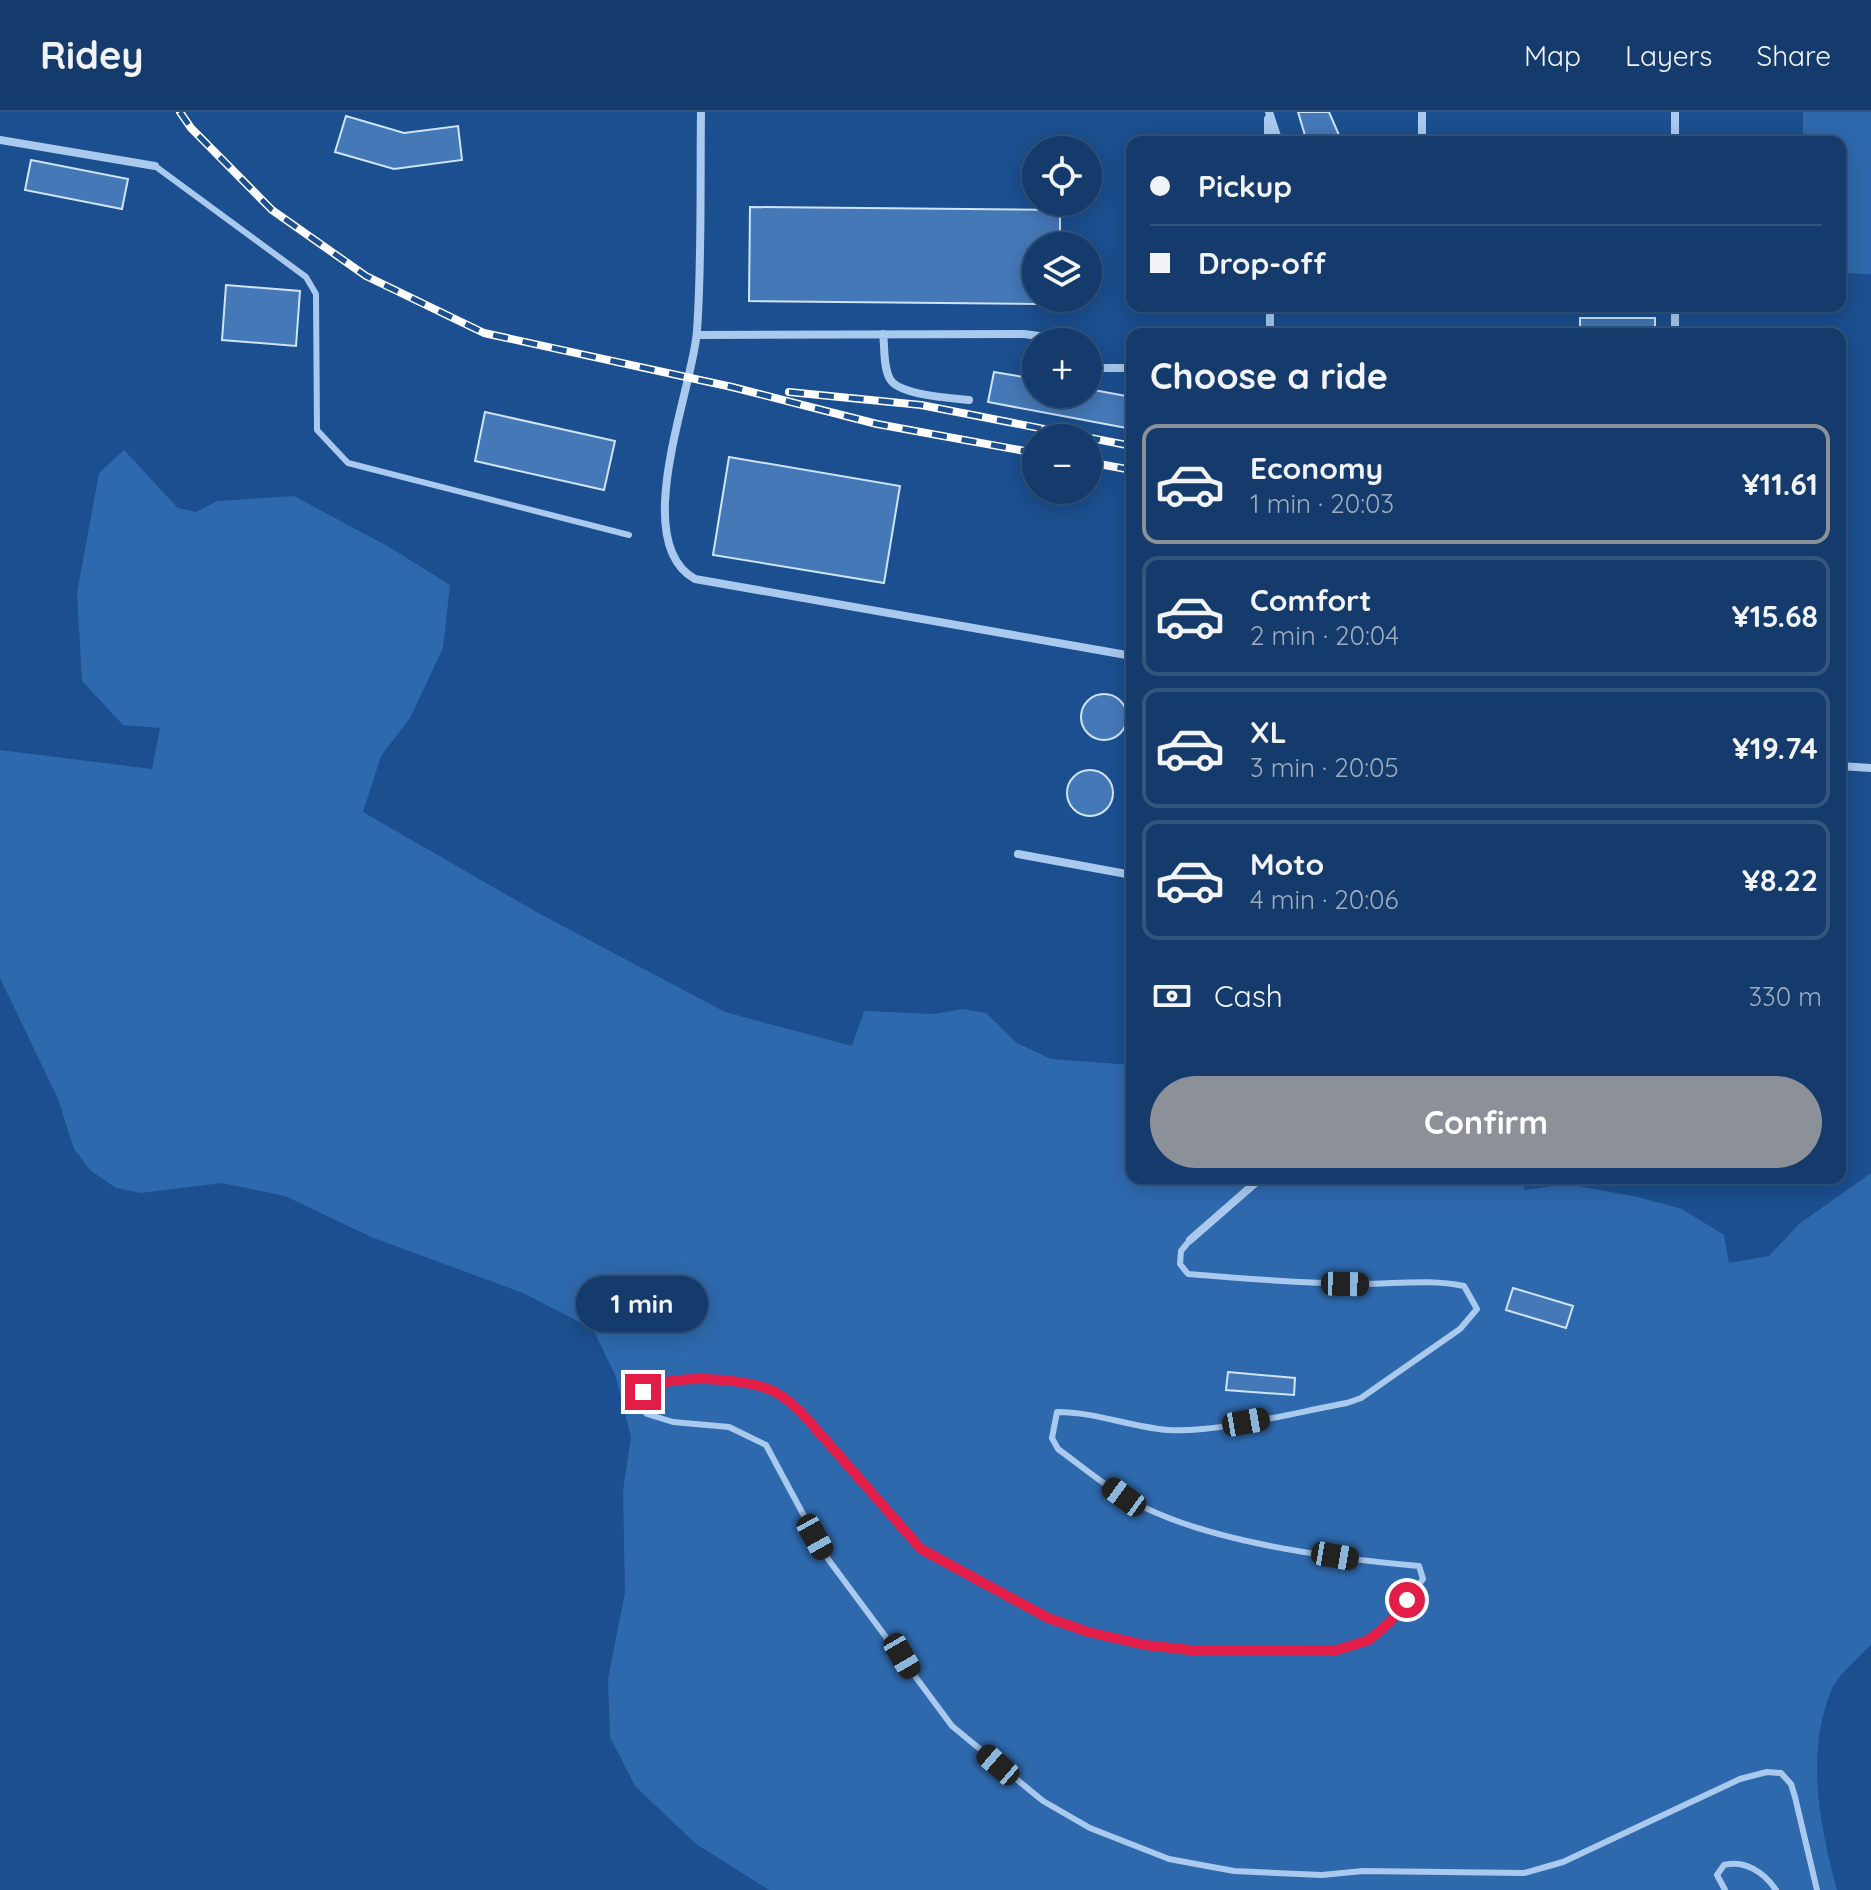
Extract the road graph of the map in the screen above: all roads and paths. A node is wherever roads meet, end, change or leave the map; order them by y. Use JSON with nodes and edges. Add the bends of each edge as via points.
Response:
{"nodes":[{"id":1,"x":701,"y":112,"type":"edge"},
{"id":2,"x":1268,"y":112,"type":"edge"},
{"id":3,"x":1422,"y":112,"type":"edge"},
{"id":4,"x":1675,"y":112,"type":"edge"},
{"id":5,"x":1268,"y":136,"type":"edge"},
{"id":6,"x":1277,"y":136,"type":"edge"},
{"id":7,"x":1422,"y":136,"type":"edge"},
{"id":8,"x":1675,"y":136,"type":"edge"},
{"id":9,"x":0,"y":140,"type":"edge"},
{"id":10,"x":155,"y":166,"type":"joint"},
{"id":11,"x":883,"y":334,"type":"junction"},
{"id":12,"x":1022,"y":334,"type":"edge"},
{"id":13,"x":697,"y":335,"type":"junction"},
{"id":14,"x":1102,"y":368,"type":"edge"},
{"id":15,"x":1126,"y":368,"type":"edge"},
{"id":16,"x":969,"y":400,"type":"dead end"},
{"id":17,"x":629,"y":535,"type":"dead end"},
{"id":18,"x":1126,"y":655,"type":"edge"},
{"id":19,"x":1846,"y":766,"type":"edge"},
{"id":20,"x":1871,"y":768,"type":"edge"},
{"id":21,"x":1018,"y":854,"type":"dead end"},
{"id":22,"x":1126,"y":874,"type":"edge"},
{"id":23,"x":1254,"y":1184,"type":"edge"},
{"id":24,"x":1190,"y":1240,"type":"joint"},
{"id":25,"x":1725,"y":1890,"type":"edge"},
{"id":26,"x":1776,"y":1890,"type":"edge"},
{"id":27,"x":1817,"y":1890,"type":"edge"}],
"edges":[{"from":1,"to":13,"type":"street"},
{"from":2,"to":5,"type":"street"},
{"from":2,"to":6,"type":"street"},
{"from":3,"to":7,"type":"street"},
{"from":4,"to":8,"type":"street"},
{"from":9,"to":10,"type":"street"},
{"from":10,"to":17,"type":"lane","via":[[306,277],[316,294],[317,430],[348,463]]},
{"from":11,"to":12,"type":"street"},
{"from":11,"to":13,"type":"street"},
{"from":11,"to":16,"type":"street","via":[[893,385]]},
{"from":13,"to":18,"type":"street","via":[[666,470],[671,554],[685,573],[695,579]]},
{"from":14,"to":15,"type":"street"},
{"from":19,"to":20,"type":"street"},
{"from":21,"to":22,"type":"street"},
{"from":23,"to":24,"type":"street"},
{"from":24,"to":27,"type":"lane","via":[[1181,1251],[1180,1264],[1188,1274],[1310,1283],[1437,1281],[1464,1286],[1477,1309],[1460,1329],[1347,1403],[1172,1430],[1084,1412],[1057,1412],[1052,1438],[1058,1449],[1124,1497],[1164,1515],[1218,1534],[1419,1566],[1423,1579],[1390,1622],[1355,1646],[1199,1651],[1088,1632],[1048,1618],[921,1549],[781,1395],[741,1382],[654,1383],[637,1404],[647,1414],[729,1427],[766,1445],[825,1555],[952,1726],[1043,1801],[1090,1828],[1169,1859],[1234,1871],[1524,1873],[1563,1862],[1740,1779],[1781,1773],[1791,1784]]},
{"from":25,"to":26,"type":"lane","via":[[1717,1875],[1724,1865],[1737,1862]]}]}
